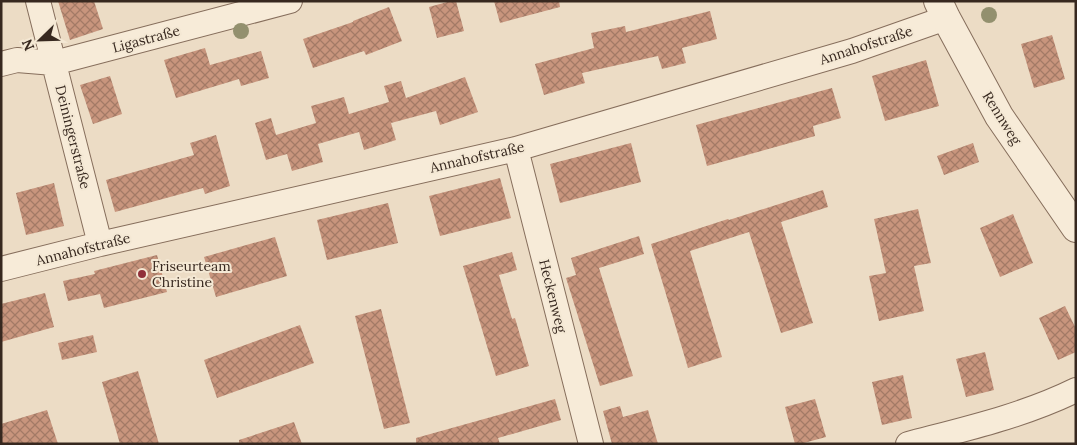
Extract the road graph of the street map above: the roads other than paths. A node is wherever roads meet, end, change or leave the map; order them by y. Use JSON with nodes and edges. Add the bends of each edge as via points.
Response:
{"nodes":[{"id":1,"x":38,"y":1,"type":"edge"},
{"id":2,"x":290,"y":1,"type":"edge"},
{"id":3,"x":942,"y":10,"type":"edge"},
{"id":4,"x":54,"y":63,"type":"junction"},
{"id":5,"x":1,"y":64,"type":"edge"},
{"id":6,"x":516,"y":149,"type":"junction"},
{"id":7,"x":1076,"y":228,"type":"edge"},
{"id":8,"x":100,"y":244,"type":"junction"},
{"id":9,"x":1,"y":269,"type":"edge"},
{"id":10,"x":1076,"y":390,"type":"edge"},
{"id":11,"x":591,"y":444,"type":"edge"},
{"id":12,"x":908,"y":444,"type":"edge"}],
"edges":[{"from":1,"to":4,"type":"street","name":"Deiningerstraße"},
{"from":2,"to":4,"type":"street","name":"Ligastraße"},
{"from":3,"to":6,"type":"street","name":"Annahofstraße","via":[[852,52]]},
{"from":3,"to":7,"type":"street","name":"Rennweg","via":[[999,116]]},
{"from":4,"to":5,"type":"street","name":"Ligastraße","via":[[17,60]]},
{"from":4,"to":8,"type":"street","name":"Deiningerstraße"},
{"from":6,"to":8,"type":"street","name":"Annahofstraße"},
{"from":6,"to":11,"type":"street","name":"Heckenweg"},
{"from":8,"to":9,"type":"street","name":"Annahofstraße"},
{"from":10,"to":12,"type":"street","via":[[1006,418]]}]}
